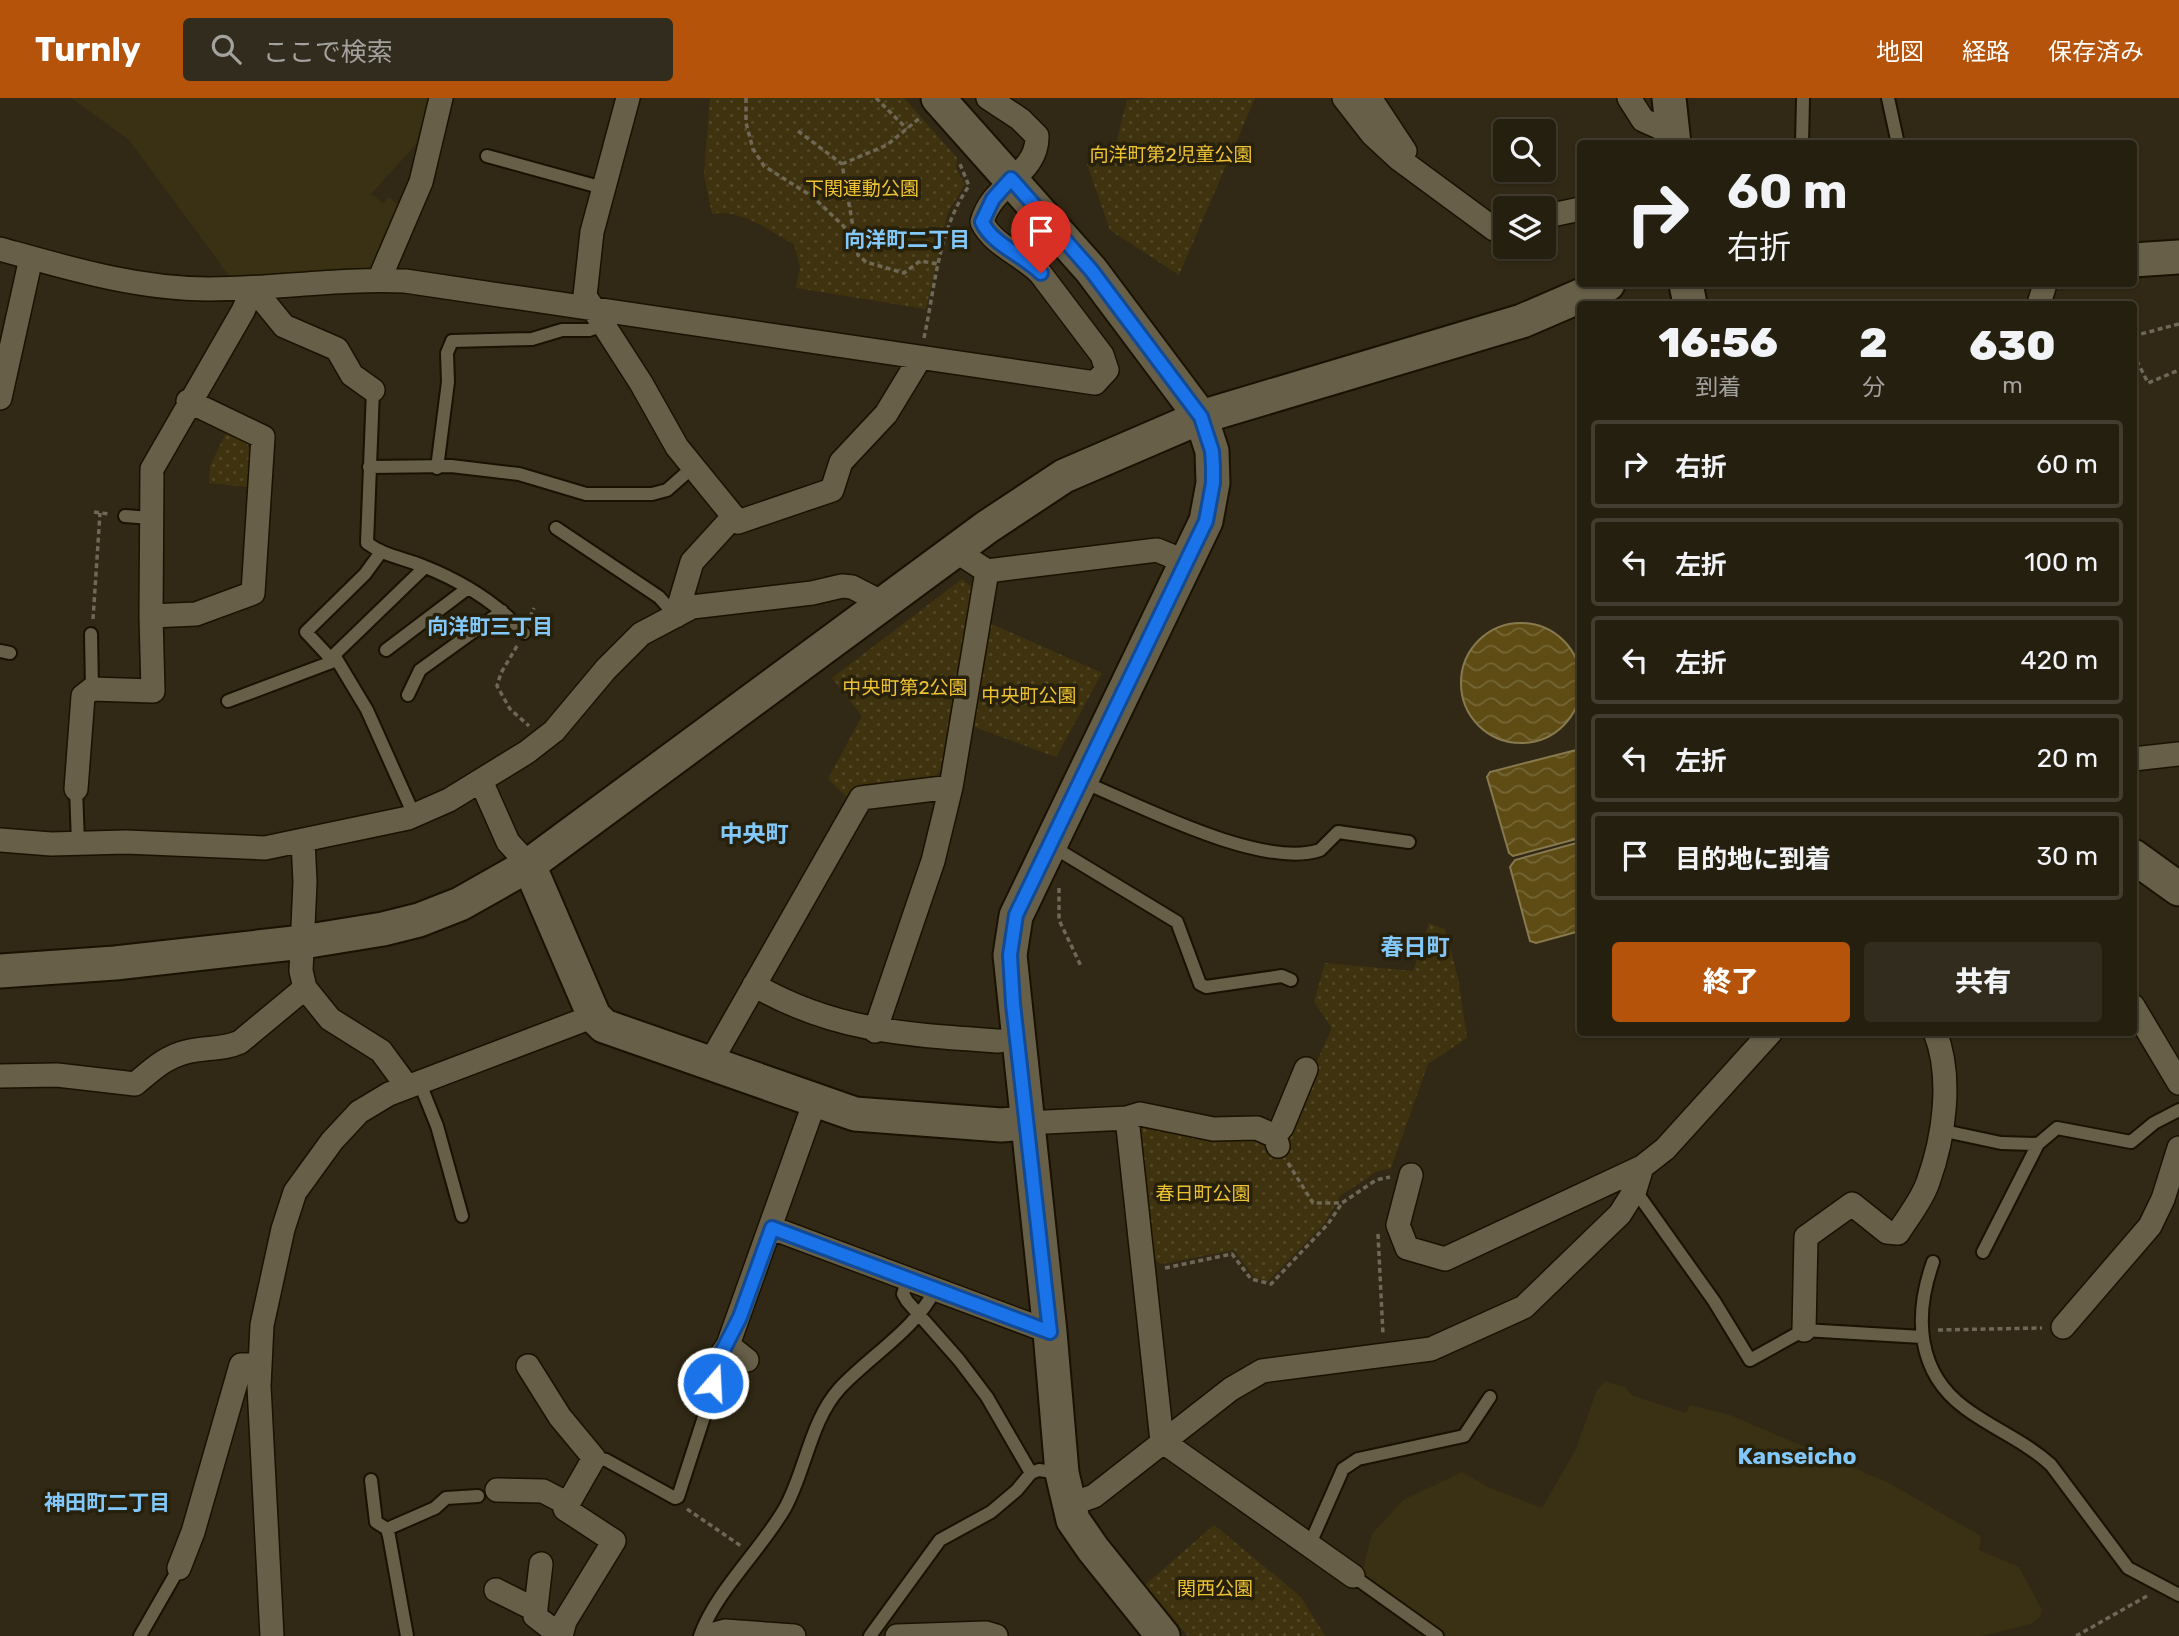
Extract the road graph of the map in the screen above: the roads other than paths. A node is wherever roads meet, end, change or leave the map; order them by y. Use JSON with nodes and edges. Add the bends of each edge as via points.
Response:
{"nodes":[{"id":1,"x":441,"y":98,"type":"edge"},
{"id":2,"x":988,"y":98,"type":"edge"},
{"id":3,"x":1344,"y":98,"type":"edge"},
{"id":4,"x":1370,"y":98,"type":"edge"},
{"id":5,"x":1629,"y":98,"type":"edge"},
{"id":6,"x":1669,"y":98,"type":"edge"},
{"id":7,"x":1803,"y":98,"type":"edge"},
{"id":8,"x":1888,"y":98,"type":"edge"},
{"id":9,"x":622,"y":99,"type":"edge"},
{"id":10,"x":932,"y":106,"type":"edge"},
{"id":11,"x":1672,"y":138,"type":"edge"},
{"id":12,"x":1802,"y":140,"type":"edge"},
{"id":13,"x":1897,"y":140,"type":"edge"},
{"id":14,"x":487,"y":156,"type":"dead end"},
{"id":15,"x":1426,"y":178,"type":"junction"},
{"id":16,"x":1011,"y":179,"type":"junction"},
{"id":17,"x":603,"y":188,"type":"junction"},
{"id":18,"x":1577,"y":210,"type":"edge"},
{"id":19,"x":1556,"y":214,"type":"edge"},
{"id":20,"x":1493,"y":228,"type":"edge"},
{"id":21,"x":0,"y":249,"type":"edge"},
{"id":22,"x":2179,"y":257,"type":"edge"},
{"id":23,"x":31,"y":258,"type":"junction"},
{"id":24,"x":2137,"y":260,"type":"edge"},
{"id":25,"x":379,"y":280,"type":"junction"},
{"id":26,"x":1601,"y":287,"type":"edge"},
{"id":27,"x":253,"y":288,"type":"junction"},
{"id":28,"x":597,"y":316,"type":"junction"},
{"id":29,"x":920,"y":358,"type":"junction"},
{"id":30,"x":373,"y":390,"type":"joint"},
{"id":31,"x":0,"y":398,"type":"edge"},
{"id":32,"x":188,"y":401,"type":"junction"},
{"id":33,"x":1201,"y":417,"type":"junction"},
{"id":34,"x":369,"y":467,"type":"junction"},
{"id":35,"x":693,"y":467,"type":"junction"},
{"id":36,"x":437,"y":468,"type":"junction"},
{"id":37,"x":125,"y":516,"type":"dead end"},
{"id":38,"x":733,"y":517,"type":"junction"},
{"id":39,"x":150,"y":518,"type":"junction"},
{"id":40,"x":556,"y":528,"type":"dead end"},
{"id":41,"x":956,"y":551,"type":"junction"},
{"id":42,"x":381,"y":552,"type":"junction"},
{"id":43,"x":1186,"y":562,"type":"junction"},
{"id":44,"x":425,"y":567,"type":"junction"},
{"id":45,"x":987,"y":572,"type":"junction"},
{"id":46,"x":468,"y":588,"type":"junction"},
{"id":47,"x":885,"y":604,"type":"junction"},
{"id":48,"x":502,"y":611,"type":"junction"},
{"id":49,"x":676,"y":616,"type":"junction"},
{"id":50,"x":150,"y":617,"type":"junction"},
{"id":51,"x":524,"y":633,"type":"road end"},
{"id":52,"x":91,"y":634,"type":"road end"},
{"id":53,"x":386,"y":650,"type":"dead end"},
{"id":54,"x":335,"y":661,"type":"junction"},
{"id":55,"x":92,"y":689,"type":"junction"},
{"id":56,"x":408,"y":695,"type":"dead end"},
{"id":57,"x":228,"y":701,"type":"dead end"},
{"id":58,"x":2179,"y":754,"type":"edge"},
{"id":59,"x":2137,"y":759,"type":"edge"},
{"id":60,"x":1081,"y":780,"type":"junction"},
{"id":61,"x":481,"y":781,"type":"junction"},
{"id":62,"x":951,"y":787,"type":"junction"},
{"id":63,"x":76,"y":789,"type":"joint"},
{"id":64,"x":414,"y":815,"type":"junction"},
{"id":65,"x":0,"y":840,"type":"edge"},
{"id":66,"x":303,"y":840,"type":"junction"},
{"id":67,"x":78,"y":842,"type":"junction"},
{"id":68,"x":1409,"y":842,"type":"dead end"},
{"id":69,"x":1050,"y":845,"type":"junction"},
{"id":70,"x":2137,"y":859,"type":"edge"},
{"id":71,"x":530,"y":865,"type":"junction"},
{"id":72,"x":2179,"y":889,"type":"edge"},
{"id":73,"x":303,"y":942,"type":"junction"},
{"id":74,"x":0,"y":971,"type":"edge"},
{"id":75,"x":1290,"y":980,"type":"dead end"},
{"id":76,"x":754,"y":985,"type":"junction"},
{"id":77,"x":305,"y":988,"type":"junction"},
{"id":78,"x":2137,"y":1013,"type":"edge"},
{"id":79,"x":594,"y":1016,"type":"junction"},
{"id":80,"x":875,"y":1031,"type":"junction"},
{"id":81,"x":1767,"y":1036,"type":"edge"},
{"id":82,"x":1935,"y":1036,"type":"edge"},
{"id":83,"x":999,"y":1041,"type":"dead end"},
{"id":84,"x":710,"y":1063,"type":"junction"},
{"id":85,"x":1306,"y":1069,"type":"dead end"},
{"id":86,"x":0,"y":1076,"type":"edge"},
{"id":87,"x":413,"y":1083,"type":"junction"},
{"id":88,"x":2179,"y":1083,"type":"edge"},
{"id":89,"x":2179,"y":1110,"type":"edge"},
{"id":90,"x":810,"y":1115,"type":"dead end"},
{"id":91,"x":1127,"y":1118,"type":"junction"},
{"id":92,"x":1026,"y":1123,"type":"junction"},
{"id":93,"x":1940,"y":1130,"type":"junction"},
{"id":94,"x":2038,"y":1144,"type":"junction"},
{"id":95,"x":2179,"y":1148,"type":"edge"},
{"id":96,"x":1642,"y":1167,"type":"junction"},
{"id":97,"x":1401,"y":1176,"type":"road end"},
{"id":98,"x":1635,"y":1190,"type":"junction"},
{"id":99,"x":462,"y":1216,"type":"dead end"},
{"id":100,"x":772,"y":1228,"type":"junction"},
{"id":101,"x":1983,"y":1252,"type":"dead end"},
{"id":102,"x":1933,"y":1262,"type":"dead end"},
{"id":103,"x":908,"y":1278,"type":"junction"},
{"id":104,"x":936,"y":1288,"type":"junction"},
{"id":105,"x":919,"y":1314,"type":"junction"},
{"id":106,"x":2063,"y":1327,"type":"road end"},
{"id":107,"x":1804,"y":1330,"type":"junction"},
{"id":108,"x":1050,"y":1332,"type":"junction"},
{"id":109,"x":1922,"y":1333,"type":"junction"},
{"id":110,"x":728,"y":1345,"type":"junction"},
{"id":111,"x":747,"y":1360,"type":"dead end"},
{"id":112,"x":260,"y":1365,"type":"junction"},
{"id":113,"x":528,"y":1366,"type":"dead end"},
{"id":114,"x":714,"y":1387,"type":"joint"},
{"id":115,"x":1490,"y":1397,"type":"dead end"},
{"id":116,"x":1162,"y":1441,"type":"junction"},
{"id":117,"x":594,"y":1458,"type":"junction"},
{"id":118,"x":1046,"y":1473,"type":"junction"},
{"id":119,"x":371,"y":1480,"type":"dead end"},
{"id":120,"x":487,"y":1493,"type":"joint"},
{"id":121,"x":568,"y":1504,"type":"junction"},
{"id":122,"x":1069,"y":1505,"type":"junction"},
{"id":123,"x":387,"y":1528,"type":"junction"},
{"id":124,"x":1309,"y":1546,"type":"junction"},
{"id":125,"x":541,"y":1564,"type":"dead end"},
{"id":126,"x":179,"y":1568,"type":"joint"},
{"id":127,"x":1353,"y":1576,"type":"joint"},
{"id":128,"x":496,"y":1590,"type":"dead end"},
{"id":129,"x":2179,"y":1595,"type":"edge"},
{"id":130,"x":536,"y":1610,"type":"junction"},
{"id":131,"x":953,"y":1635,"type":"edge"},
{"id":132,"x":140,"y":1636,"type":"edge"},
{"id":133,"x":272,"y":1636,"type":"edge"},
{"id":134,"x":407,"y":1636,"type":"edge"},
{"id":135,"x":561,"y":1636,"type":"edge"},
{"id":136,"x":699,"y":1636,"type":"edge"},
{"id":137,"x":707,"y":1636,"type":"edge"},
{"id":138,"x":793,"y":1636,"type":"edge"},
{"id":139,"x":870,"y":1636,"type":"edge"},
{"id":140,"x":897,"y":1636,"type":"edge"},
{"id":141,"x":996,"y":1636,"type":"edge"},
{"id":142,"x":1163,"y":1636,"type":"edge"},
{"id":143,"x":1437,"y":1636,"type":"edge"}],
"edges":[{"from":1,"to":25,"type":"street","via":[[421,182]]},
{"from":2,"to":16,"type":"street","via":[[1037,136],[1033,162]]},
{"from":3,"to":15,"type":"street","via":[[1372,134]]},
{"from":4,"to":15,"type":"street"},
{"from":5,"to":11,"type":"street","via":[[1643,120]]},
{"from":6,"to":11,"type":"street"},
{"from":7,"to":12,"type":"lane"},
{"from":8,"to":13,"type":"lane"},
{"from":9,"to":17,"type":"street"},
{"from":10,"to":16,"type":"street"},
{"from":14,"to":17,"type":"lane"},
{"from":15,"to":20,"type":"street"},
{"from":16,"to":29,"type":"street","via":[[984,215],[987,233],[1041,273],[1102,355],[1107,370],[1096,383],[1080,383]]},
{"from":16,"to":33,"type":"street","via":[[1091,270]]},
{"from":17,"to":28,"type":"street","via":[[585,296]]},
{"from":18,"to":19,"type":"street"},
{"from":21,"to":23,"type":"street"},
{"from":22,"to":24,"type":"street"},
{"from":23,"to":27,"type":"street","via":[[152,285]]},
{"from":23,"to":31,"type":"street"},
{"from":25,"to":27,"type":"street"},
{"from":25,"to":28,"type":"street"},
{"from":26,"to":33,"type":"street","via":[[1522,321]]},
{"from":27,"to":30,"type":"street","via":[[284,326],[337,349],[352,376]]},
{"from":27,"to":32,"type":"street"},
{"from":28,"to":29,"type":"street"},
{"from":28,"to":35,"type":"street"},
{"from":28,"to":36,"type":"lane","via":[[589,330],[562,330],[532,339],[452,341],[447,353],[448,382]]},
{"from":29,"to":38,"type":"street","via":[[886,414],[841,461],[832,490],[738,522]]},
{"from":30,"to":34,"type":"lane"},
{"from":32,"to":39,"type":"street","via":[[152,469]]},
{"from":32,"to":50,"type":"street","via":[[263,438],[253,593],[197,614]]},
{"from":33,"to":41,"type":"street","via":[[1064,476]]},
{"from":33,"to":43,"type":"street","via":[[1212,451],[1213,483],[1206,521]]},
{"from":34,"to":36,"type":"lane"},
{"from":34,"to":42,"type":"lane","via":[[367,543]]},
{"from":35,"to":36,"type":"lane","via":[[667,489],[652,494],[586,494],[519,474]]},
{"from":35,"to":38,"type":"street"},
{"from":37,"to":39,"type":"lane"},
{"from":38,"to":49,"type":"street","via":[[692,562]]},
{"from":39,"to":50,"type":"street"},
{"from":40,"to":49,"type":"lane","via":[[659,597]]},
{"from":41,"to":45,"type":"street"},
{"from":41,"to":47,"type":"street"},
{"from":42,"to":44,"type":"lane"},
{"from":42,"to":54,"type":"lane","via":[[306,632]]},
{"from":43,"to":45,"type":"street","via":[[1157,550]]},
{"from":43,"to":60,"type":"street"},
{"from":44,"to":46,"type":"lane"},
{"from":44,"to":54,"type":"lane","via":[[334,655]]},
{"from":45,"to":62,"type":"street"},
{"from":46,"to":48,"type":"lane"},
{"from":46,"to":53,"type":"lane"},
{"from":47,"to":49,"type":"street","via":[[842,586],[692,607]]},
{"from":47,"to":71,"type":"street"},
{"from":48,"to":51,"type":"lane"},
{"from":48,"to":56,"type":"lane","via":[[420,670]]},
{"from":49,"to":61,"type":"street","via":[[642,634],[544,739]]},
{"from":50,"to":55,"type":"street","via":[[153,691]]},
{"from":52,"to":55,"type":"lane"},
{"from":54,"to":57,"type":"lane"},
{"from":54,"to":64,"type":"lane","via":[[367,710]]},
{"from":55,"to":63,"type":"street","via":[[83,696]]},
{"from":58,"to":59,"type":"street"},
{"from":60,"to":68,"type":"lane","via":[[1220,840],[1282,852],[1320,850],[1338,832]]},
{"from":60,"to":69,"type":"street"},
{"from":61,"to":64,"type":"street"},
{"from":61,"to":71,"type":"street","via":[[508,842]]},
{"from":62,"to":76,"type":"street","via":[[861,799]]},
{"from":62,"to":80,"type":"street","via":[[933,861]]},
{"from":63,"to":67,"type":"lane"},
{"from":64,"to":66,"type":"street"},
{"from":65,"to":67,"type":"street"},
{"from":66,"to":67,"type":"street","via":[[265,848]]},
{"from":66,"to":73,"type":"street"},
{"from":69,"to":75,"type":"lane","via":[[1177,922],[1200,984],[1206,987],[1282,976]]},
{"from":69,"to":92,"type":"street","via":[[1011,933],[1013,1004]]},
{"from":70,"to":72,"type":"street"},
{"from":71,"to":73,"type":"street","via":[[460,904],[419,920]]},
{"from":71,"to":79,"type":"street"},
{"from":73,"to":74,"type":"street"},
{"from":73,"to":77,"type":"street"},
{"from":76,"to":80,"type":"street"},
{"from":76,"to":84,"type":"street"},
{"from":77,"to":86,"type":"street","via":[[240,1042],[167,1059],[135,1084],[57,1075]]},
{"from":77,"to":87,"type":"street","via":[[330,1019],[381,1051]]},
{"from":78,"to":88,"type":"street"},
{"from":79,"to":84,"type":"street","via":[[619,1033]]},
{"from":79,"to":87,"type":"street"},
{"from":80,"to":83,"type":"street"},
{"from":81,"to":96,"type":"street","via":[[1665,1149]]},
{"from":82,"to":93,"type":"street","via":[[1945,1090]]},
{"from":84,"to":92,"type":"street","via":[[855,1114]]},
{"from":85,"to":91,"type":"street","via":[[1276,1141],[1256,1128],[1213,1129],[1140,1114]]},
{"from":87,"to":99,"type":"lane","via":[[438,1126]]},
{"from":87,"to":112,"type":"street","via":[[359,1112],[324,1150],[295,1192],[262,1325]]},
{"from":89,"to":94,"type":"lane","via":[[2131,1142],[2057,1128]]},
{"from":90,"to":100,"type":"street"},
{"from":91,"to":92,"type":"street"},
{"from":91,"to":116,"type":"street"},
{"from":92,"to":108,"type":"street"},
{"from":93,"to":94,"type":"lane","via":[[2001,1143]]},
{"from":93,"to":107,"type":"street","via":[[1927,1184],[1898,1233],[1887,1232],[1852,1204],[1806,1237]]},
{"from":94,"to":101,"type":"lane"},
{"from":95,"to":106,"type":"street","via":[[2150,1226]]},
{"from":96,"to":97,"type":"street","via":[[1445,1259],[1407,1248],[1398,1225]]},
{"from":96,"to":98,"type":"street"},
{"from":98,"to":107,"type":"lane","via":[[1750,1360]]},
{"from":98,"to":116,"type":"street","via":[[1604,1233],[1524,1307],[1431,1349],[1262,1371]]},
{"from":100,"to":103,"type":"street"},
{"from":100,"to":110,"type":"street"},
{"from":102,"to":109,"type":"lane","via":[[1924,1288]]},
{"from":103,"to":104,"type":"street"},
{"from":103,"to":105,"type":"lane","via":[[903,1294]]},
{"from":104,"to":105,"type":"lane"},
{"from":104,"to":108,"type":"street"},
{"from":105,"to":118,"type":"lane"},
{"from":105,"to":136,"type":"lane","via":[[838,1390],[817,1426],[785,1508]]},
{"from":107,"to":109,"type":"lane"},
{"from":108,"to":118,"type":"street"},
{"from":109,"to":129,"type":"lane","via":[[1930,1369],[1948,1392],[1965,1408],[2036,1451],[2108,1538],[2119,1559]]},
{"from":110,"to":111,"type":"street"},
{"from":110,"to":114,"type":"street","via":[[718,1360]]},
{"from":112,"to":126,"type":"street","via":[[241,1365]]},
{"from":112,"to":133,"type":"street"},
{"from":113,"to":117,"type":"street","via":[[560,1417]]},
{"from":114,"to":117,"type":"lane","via":[[678,1497]]},
{"from":115,"to":124,"type":"lane","via":[[1464,1436],[1358,1459],[1343,1469]]},
{"from":116,"to":122,"type":"street","via":[[1094,1496]]},
{"from":116,"to":124,"type":"street"},
{"from":117,"to":121,"type":"street"},
{"from":118,"to":122,"type":"street"},
{"from":118,"to":139,"type":"lane","via":[[991,1512],[940,1540]]},
{"from":119,"to":123,"type":"lane","via":[[376,1522]]},
{"from":120,"to":121,"type":"street","via":[[543,1491]]},
{"from":120,"to":123,"type":"lane","via":[[446,1498],[435,1508]]},
{"from":121,"to":135,"type":"street","via":[[565,1509],[614,1541],[565,1621]]},
{"from":122,"to":142,"type":"street","via":[[1073,1520],[1093,1549]]},
{"from":123,"to":134,"type":"lane"},
{"from":124,"to":127,"type":"street"},
{"from":125,"to":130,"type":"street"},
{"from":126,"to":132,"type":"lane"},
{"from":127,"to":143,"type":"lane"},
{"from":128,"to":130,"type":"street"},
{"from":130,"to":135,"type":"street","via":[[535,1616]]},
{"from":131,"to":140,"type":"street"},
{"from":131,"to":141,"type":"street"},
{"from":137,"to":138,"type":"street","via":[[725,1631]]}]}
